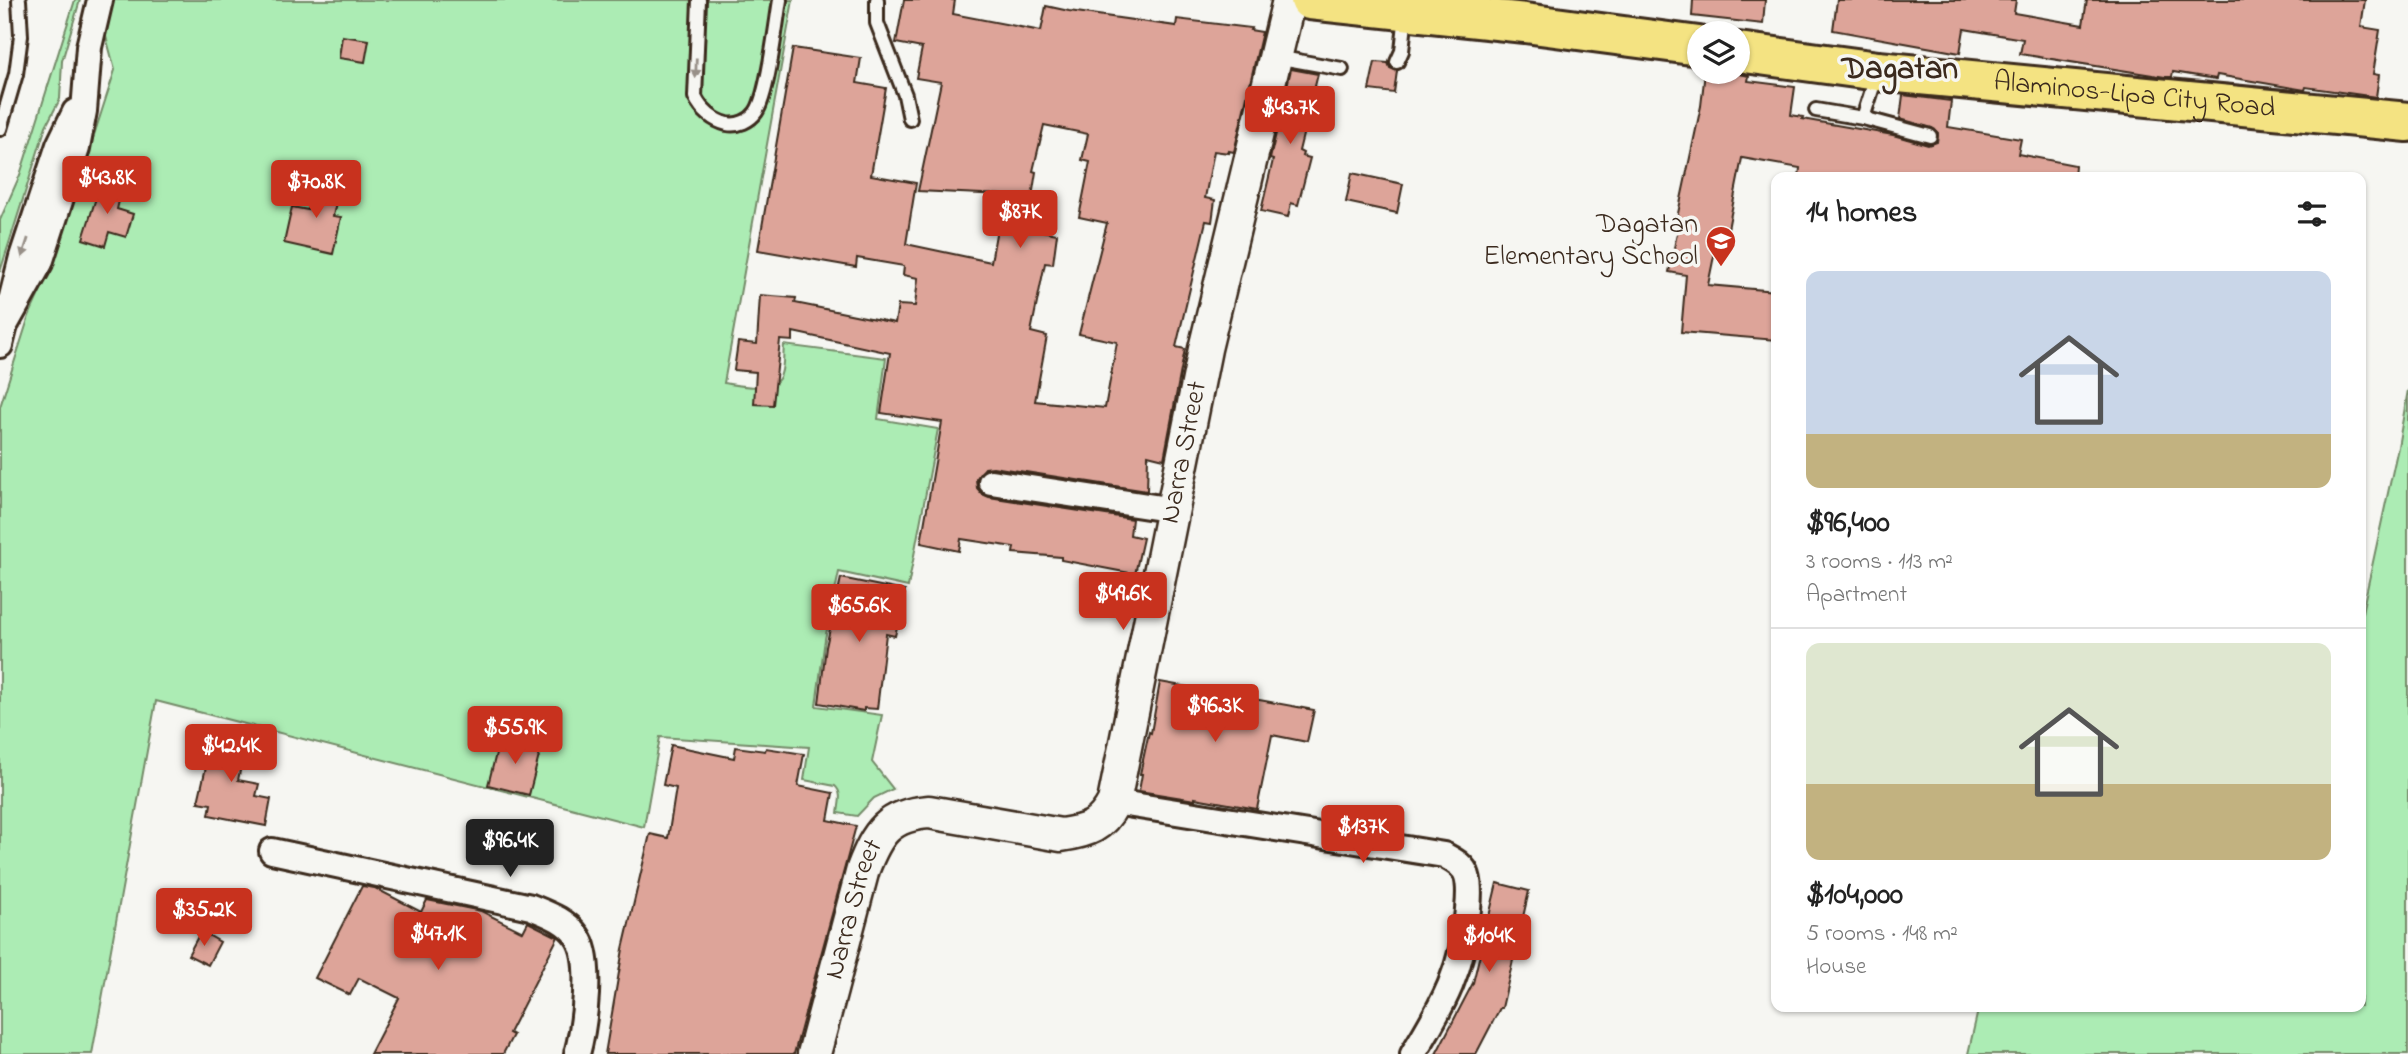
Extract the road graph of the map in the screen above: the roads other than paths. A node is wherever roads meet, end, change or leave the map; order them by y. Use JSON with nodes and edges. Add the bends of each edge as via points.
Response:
{"nodes":[{"id":1,"x":19,"y":0,"type":"edge"},
{"id":2,"x":100,"y":0,"type":"edge"},
{"id":3,"x":699,"y":0,"type":"edge"},
{"id":4,"x":780,"y":0,"type":"edge"},
{"id":5,"x":877,"y":0,"type":"edge"},
{"id":6,"x":1289,"y":0,"type":"edge"},
{"id":7,"x":1310,"y":0,"type":"edge"},
{"id":8,"x":1407,"y":5,"type":"edge"},
{"id":9,"x":1527,"y":11,"type":"edge"},
{"id":10,"x":1687,"y":44,"type":"edge"},
{"id":11,"x":1750,"y":54,"type":"edge"},
{"id":12,"x":1276,"y":57,"type":"junction"},
{"id":13,"x":1397,"y":62,"type":"dead end"},
{"id":14,"x":1342,"y":69,"type":"dead end"},
{"id":15,"x":1878,"y":71,"type":"junction"},
{"id":16,"x":1816,"y":110,"type":"dead end"},
{"id":17,"x":1863,"y":118,"type":"junction"},
{"id":18,"x":910,"y":119,"type":"dead end"},
{"id":19,"x":2408,"y":122,"type":"edge"},
{"id":20,"x":0,"y":129,"type":"edge"},
{"id":21,"x":1930,"y":136,"type":"dead end"},
{"id":22,"x":4,"y":333,"type":"edge"},
{"id":23,"x":991,"y":482,"type":"dead end"},
{"id":24,"x":1174,"y":510,"type":"junction"},
{"id":25,"x":1114,"y":802,"type":"junction"},
{"id":26,"x":272,"y":851,"type":"dead end"},
{"id":27,"x":576,"y":1054,"type":"edge"},
{"id":28,"x":814,"y":1054,"type":"edge"},
{"id":29,"x":1413,"y":1054,"type":"edge"}],
"edges":[{"from":1,"to":20,"type":"lane","via":[[18,61]]},
{"from":2,"to":22,"type":"street","via":[[85,93],[59,145],[20,264]]},
{"from":3,"to":4,"type":"lane","one_way":true,"via":[[695,97],[701,110],[732,125],[756,112],[763,97]]},
{"from":5,"to":18,"type":"lane","via":[[877,23]]},
{"from":6,"to":12,"type":"street","name":"Narra Street"},
{"from":7,"to":8,"type":"main road"},
{"from":8,"to":9,"type":"main road"},
{"from":8,"to":13,"type":"lane"},
{"from":9,"to":10,"type":"main road"},
{"from":11,"to":15,"type":"main road","name":"Alaminos-Lipa City Road"},
{"from":12,"to":14,"type":"lane"},
{"from":12,"to":24,"type":"street","name":"Narra Street","via":[[1205,349]]},
{"from":15,"to":17,"type":"lane"},
{"from":15,"to":19,"type":"main road","name":"Alaminos-Lipa City Road"},
{"from":16,"to":17,"type":"lane"},
{"from":17,"to":21,"type":"lane"},
{"from":23,"to":24,"type":"street"},
{"from":24,"to":25,"type":"street","name":"Narra Street"},
{"from":25,"to":28,"type":"street","name":"Narra Street","via":[[1095,826],[1061,835],[929,813],[908,814],[886,826],[863,869]]},
{"from":25,"to":29,"type":"street","via":[[1444,855],[1459,863],[1467,875],[1466,939],[1449,990]]},
{"from":26,"to":27,"type":"street","via":[[531,907],[557,918],[578,937],[587,978]]}]}
